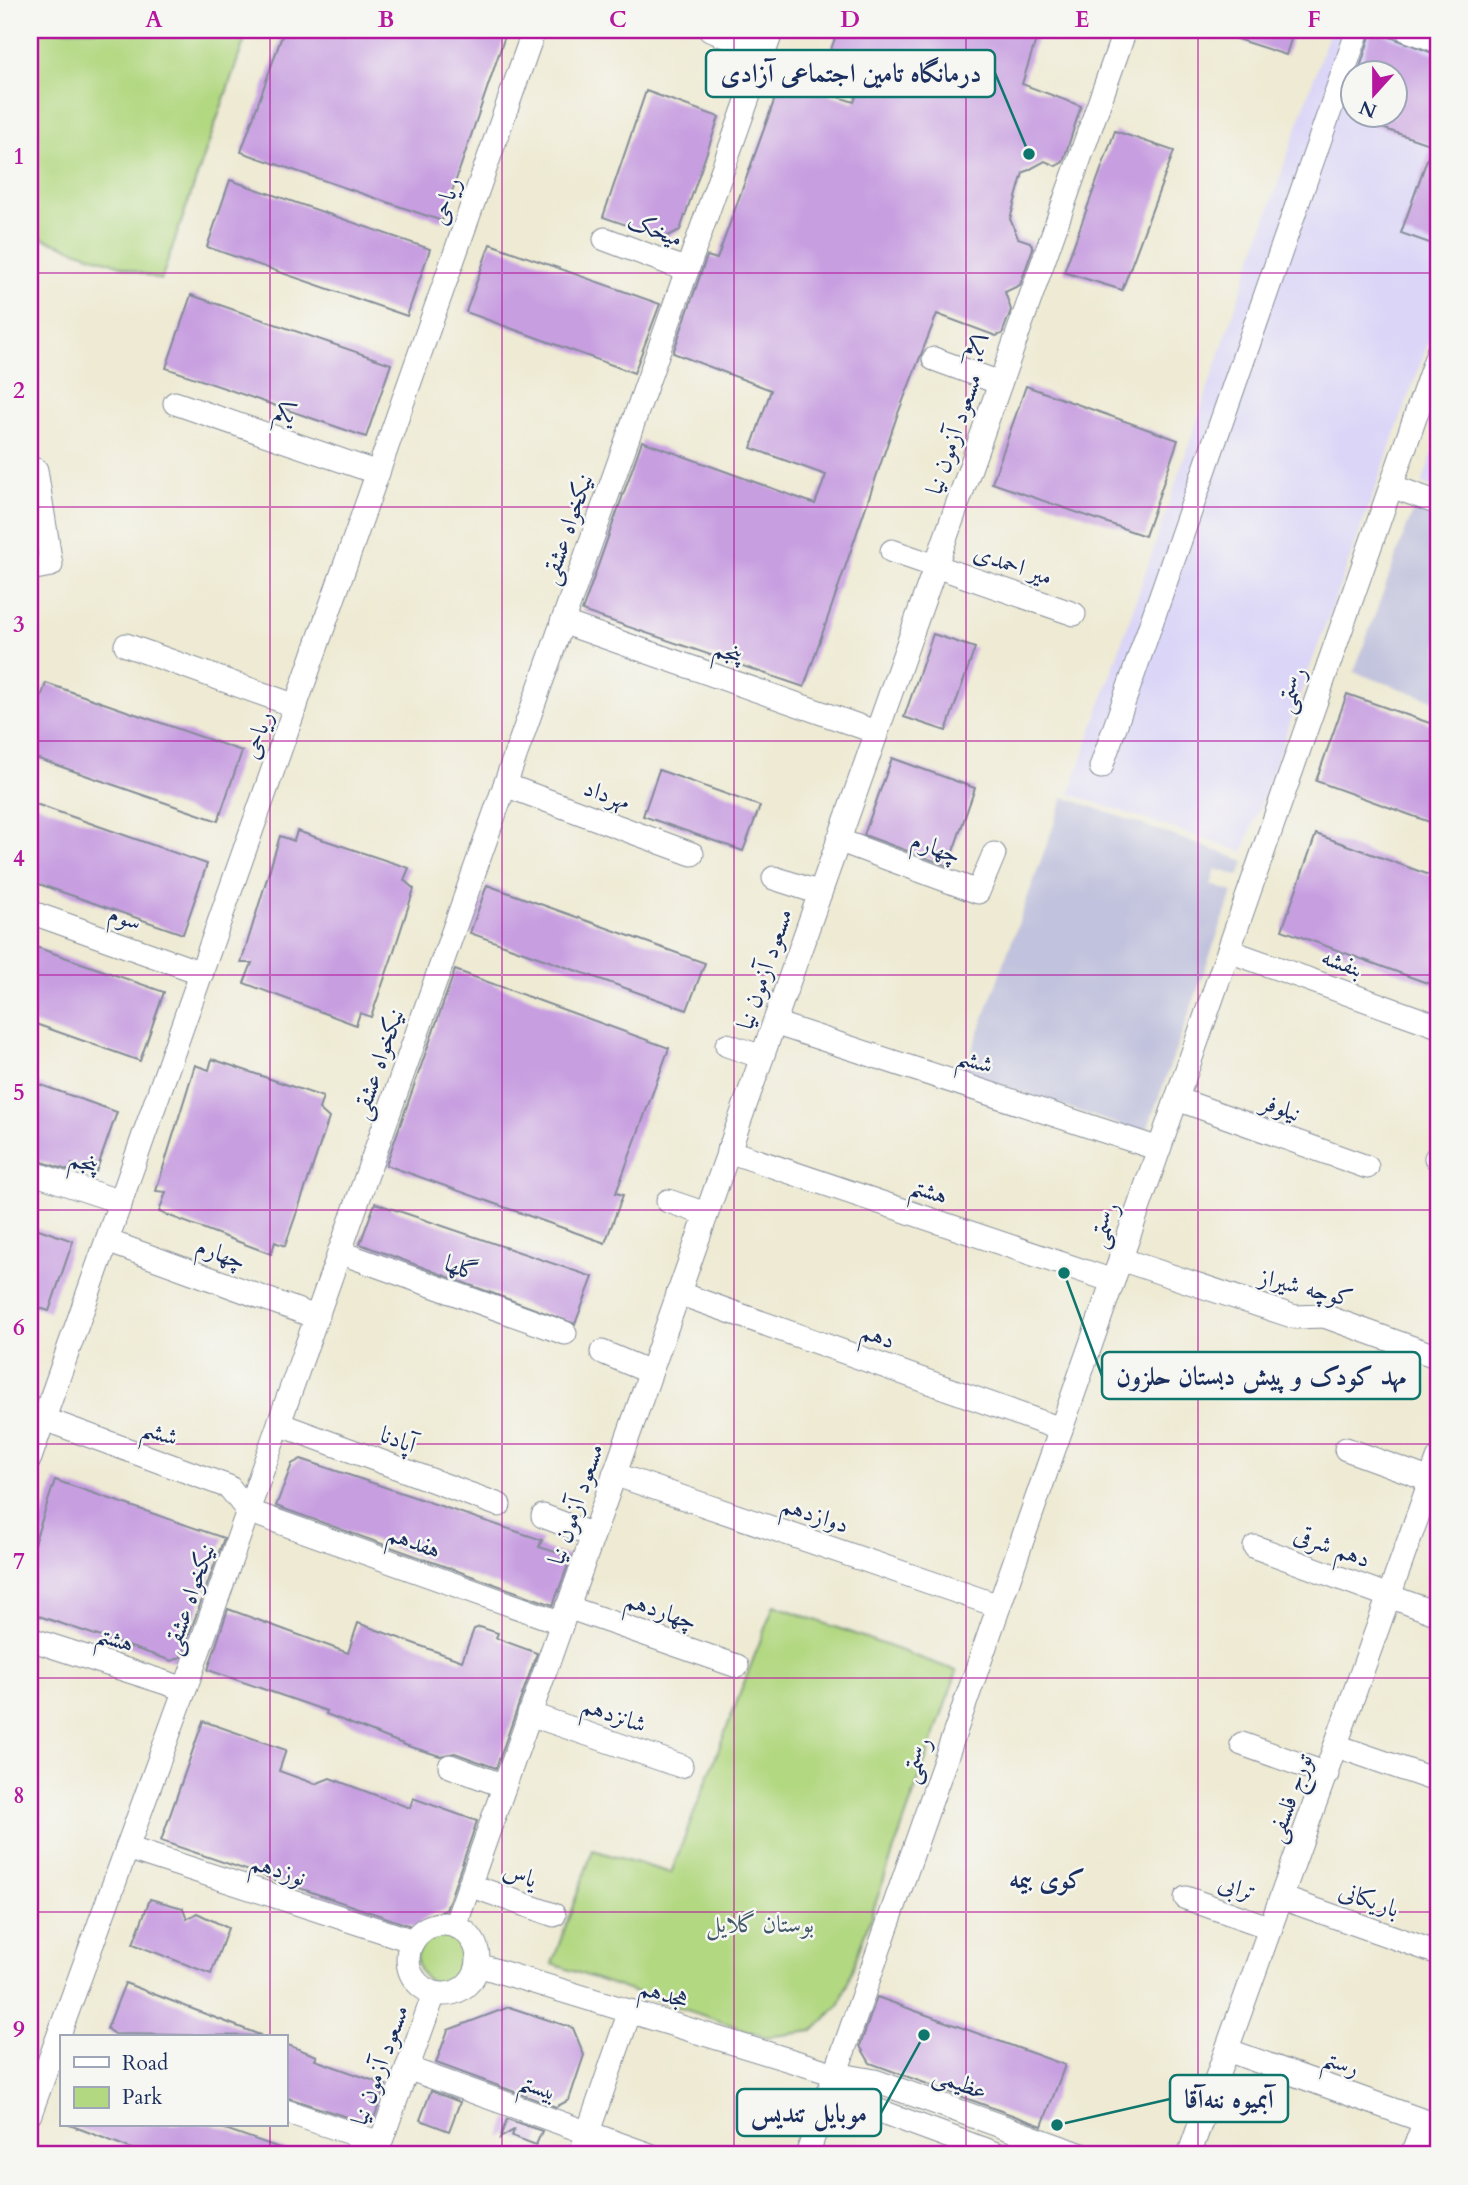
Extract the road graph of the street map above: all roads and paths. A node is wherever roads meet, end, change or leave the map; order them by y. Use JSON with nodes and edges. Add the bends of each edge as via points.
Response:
{"nodes":[{"id":1,"x":534,"y":30,"type":"edge"},
{"id":2,"x":709,"y":30,"type":"edge"},
{"id":3,"x":1125,"y":30,"type":"edge"},
{"id":4,"x":1358,"y":30,"type":"edge"},
{"id":5,"x":1407,"y":30,"type":"edge"},
{"id":6,"x":768,"y":40,"type":"edge"},
{"id":7,"x":1438,"y":41,"type":"edge"},
{"id":8,"x":605,"y":239,"type":"dead end"},
{"id":9,"x":687,"y":270,"type":"junction"},
{"id":10,"x":1438,"y":352,"type":"edge"},
{"id":11,"x":934,"y":359,"type":"dead end"},
{"id":12,"x":1000,"y":383,"type":"junction"},
{"id":13,"x":175,"y":403,"type":"dead end"},
{"id":14,"x":36,"y":470,"type":"dead end"},
{"id":15,"x":378,"y":473,"type":"junction"},
{"id":16,"x":1391,"y":486,"type":"junction"},
{"id":17,"x":1438,"y":503,"type":"edge"},
{"id":18,"x":892,"y":551,"type":"dead end"},
{"id":19,"x":935,"y":565,"type":"junction"},
{"id":20,"x":30,"y":569,"type":"edge"},
{"id":21,"x":1074,"y":614,"type":"dead end"},
{"id":22,"x":562,"y":622,"type":"junction"},
{"id":23,"x":126,"y":645,"type":"dead end"},
{"id":24,"x":296,"y":706,"type":"junction"},
{"id":25,"x":876,"y":732,"type":"junction"},
{"id":26,"x":1101,"y":767,"type":"dead end"},
{"id":27,"x":505,"y":785,"type":"junction"},
{"id":28,"x":838,"y":840,"type":"junction"},
{"id":29,"x":692,"y":854,"type":"dead end"},
{"id":30,"x":994,"y":854,"type":"dead end"},
{"id":31,"x":774,"y":878,"type":"dead end"},
{"id":32,"x":820,"y":893,"type":"junction"},
{"id":33,"x":30,"y":912,"type":"edge"},
{"id":34,"x":1228,"y":951,"type":"junction"},
{"id":35,"x":202,"y":973,"type":"junction"},
{"id":36,"x":774,"y":1023,"type":"junction"},
{"id":37,"x":1438,"y":1026,"type":"edge"},
{"id":38,"x":727,"y":1045,"type":"dead end"},
{"id":39,"x":762,"y":1057,"type":"junction"},
{"id":40,"x":1177,"y":1099,"type":"junction"},
{"id":41,"x":1159,"y":1149,"type":"junction"},
{"id":42,"x":728,"y":1152,"type":"junction"},
{"id":43,"x":1367,"y":1167,"type":"dead end"},
{"id":44,"x":30,"y":1171,"type":"edge"},
{"id":45,"x":668,"y":1201,"type":"dead end"},
{"id":46,"x":121,"y":1202,"type":"junction"},
{"id":47,"x":706,"y":1214,"type":"junction"},
{"id":48,"x":107,"y":1241,"type":"junction"},
{"id":49,"x":340,"y":1252,"type":"junction"},
{"id":50,"x":1120,"y":1259,"type":"junction"},
{"id":51,"x":1113,"y":1281,"type":"junction"},
{"id":52,"x":678,"y":1293,"type":"junction"},
{"id":53,"x":316,"y":1317,"type":"junction"},
{"id":54,"x":565,"y":1333,"type":"dead end"},
{"id":55,"x":602,"y":1352,"type":"dead end"},
{"id":56,"x":1438,"y":1357,"type":"edge"},
{"id":57,"x":650,"y":1372,"type":"junction"},
{"id":58,"x":44,"y":1419,"type":"junction"},
{"id":59,"x":279,"y":1424,"type":"junction"},
{"id":60,"x":1061,"y":1429,"type":"junction"},
{"id":61,"x":32,"y":1448,"type":"edge"},
{"id":62,"x":1346,"y":1449,"type":"dead end"},
{"id":63,"x":1435,"y":1470,"type":"edge"},
{"id":64,"x":614,"y":1474,"type":"junction"},
{"id":65,"x":499,"y":1506,"type":"dead end"},
{"id":66,"x":248,"y":1511,"type":"junction"},
{"id":67,"x":543,"y":1516,"type":"dead end"},
{"id":68,"x":593,"y":1535,"type":"junction"},
{"id":69,"x":1255,"y":1547,"type":"dead end"},
{"id":70,"x":1391,"y":1597,"type":"junction"},
{"id":71,"x":999,"y":1606,"type":"junction"},
{"id":72,"x":1438,"y":1614,"type":"edge"},
{"id":73,"x":565,"y":1615,"type":"junction"},
{"id":74,"x":30,"y":1639,"type":"edge"},
{"id":75,"x":737,"y":1666,"type":"dead end"},
{"id":76,"x":185,"y":1689,"type":"junction"},
{"id":77,"x":530,"y":1714,"type":"junction"},
{"id":78,"x":1242,"y":1744,"type":"dead end"},
{"id":79,"x":1337,"y":1746,"type":"junction"},
{"id":80,"x":450,"y":1766,"type":"dead end"},
{"id":81,"x":681,"y":1766,"type":"dead end"},
{"id":82,"x":1326,"y":1774,"type":"junction"},
{"id":83,"x":1438,"y":1781,"type":"edge"},
{"id":84,"x":504,"y":1786,"type":"junction"},
{"id":85,"x":127,"y":1848,"type":"junction"},
{"id":86,"x":469,"y":1885,"type":"junction"},
{"id":87,"x":1186,"y":1898,"type":"dead end"},
{"id":88,"x":1282,"y":1898,"type":"junction"},
{"id":89,"x":554,"y":1915,"type":"dead end"},
{"id":90,"x":455,"y":1926,"type":"junction"},
{"id":91,"x":1271,"y":1928,"type":"junction"},
{"id":92,"x":412,"y":1941,"type":"junction"},
{"id":93,"x":1438,"y":1953,"type":"edge"},
{"id":94,"x":478,"y":1965,"type":"junction"},
{"id":95,"x":434,"y":1994,"type":"junction"},
{"id":96,"x":630,"y":2011,"type":"junction"},
{"id":97,"x":62,"y":2035,"type":"edge"},
{"id":98,"x":60,"y":2040,"type":"edge"},
{"id":99,"x":1227,"y":2050,"type":"junction"},
{"id":100,"x":407,"y":2068,"type":"junction"},
{"id":101,"x":835,"y":2074,"type":"junction"},
{"id":102,"x":287,"y":2112,"type":"edge"},
{"id":103,"x":30,"y":2114,"type":"edge"},
{"id":104,"x":1432,"y":2123,"type":"edge"},
{"id":105,"x":588,"y":2133,"type":"junction"},
{"id":106,"x":378,"y":2149,"type":"edge"},
{"id":107,"x":580,"y":2155,"type":"edge"},
{"id":108,"x":650,"y":2155,"type":"edge"},
{"id":109,"x":807,"y":2155,"type":"edge"},
{"id":110,"x":999,"y":2155,"type":"edge"},
{"id":111,"x":1082,"y":2155,"type":"edge"},
{"id":112,"x":1189,"y":2155,"type":"edge"},
{"id":113,"x":1412,"y":2155,"type":"edge"}],
"edges":[{"from":1,"to":15,"type":"street","name":"ریاحی"},
{"from":2,"to":6,"type":"street"},
{"from":3,"to":12,"type":"street","name":"مسعود آزمون نیا"},
{"from":4,"to":26,"type":"street"},
{"from":5,"to":7,"type":"street"},
{"from":6,"to":9,"type":"street","name":"نیکخواه عشقی"},
{"from":8,"to":9,"type":"street","name":"میخک"},
{"from":9,"to":22,"type":"street","name":"نیکخواه عشقی"},
{"from":10,"to":16,"type":"street","name":"رستمی"},
{"from":11,"to":12,"type":"street","name":"یکم"},
{"from":12,"to":19,"type":"street","name":"مسعود آزمون نیا"},
{"from":13,"to":15,"type":"street","name":"یکم"},
{"from":14,"to":20,"type":"street","via":[[51,565]]},
{"from":15,"to":24,"type":"street","name":"ریاحی"},
{"from":16,"to":17,"type":"street"},
{"from":16,"to":34,"type":"street","name":"رستمی"},
{"from":18,"to":19,"type":"street"},
{"from":19,"to":21,"type":"street","name":"میر احمدی"},
{"from":19,"to":25,"type":"street","name":"مسعود آزمون نیا"},
{"from":22,"to":25,"type":"street","name":"پنجم"},
{"from":22,"to":27,"type":"street","name":"نیکخواه عشقی"},
{"from":23,"to":24,"type":"street"},
{"from":24,"to":35,"type":"street","name":"ریاحی"},
{"from":25,"to":28,"type":"street","name":"مسعود آزمون نیا"},
{"from":27,"to":29,"type":"street","name":"مهرداد"},
{"from":27,"to":49,"type":"street","name":"نیکخواه عشقی"},
{"from":28,"to":30,"type":"street","name":"چهارم","via":[[978,892]]},
{"from":28,"to":32,"type":"street","name":"مسعود آزمون نیا"},
{"from":31,"to":32,"type":"street"},
{"from":32,"to":36,"type":"street","name":"مسعود آزمون نیا"},
{"from":33,"to":35,"type":"street","name":"سوم"},
{"from":34,"to":37,"type":"street","name":"بنفشه"},
{"from":34,"to":40,"type":"street","name":"رستمی"},
{"from":35,"to":46,"type":"street","name":"ریاحی"},
{"from":36,"to":39,"type":"street","name":"مسعود آزمون نیا"},
{"from":36,"to":41,"type":"street","name":"ششم"},
{"from":38,"to":39,"type":"street"},
{"from":39,"to":42,"type":"street","name":"مسعود آزمون نیا"},
{"from":40,"to":41,"type":"street","name":"رستمی"},
{"from":40,"to":43,"type":"street","name":"نیلوفر"},
{"from":41,"to":50,"type":"street","name":"رستمی"},
{"from":42,"to":47,"type":"street","name":"مسعود آزمون نیا"},
{"from":42,"to":51,"type":"street","name":"هشتم"},
{"from":44,"to":46,"type":"street","name":"پنجم"},
{"from":45,"to":47,"type":"street"},
{"from":46,"to":48,"type":"street","name":"ریاحی"},
{"from":47,"to":52,"type":"street","name":"مسعود آزمون نیا"},
{"from":48,"to":53,"type":"street","name":"چهارم"},
{"from":48,"to":58,"type":"street","name":"ریاحی"},
{"from":49,"to":53,"type":"street","name":"نیکخواه عشقی"},
{"from":49,"to":54,"type":"street","name":"گلها"},
{"from":50,"to":51,"type":"street","name":"رستمی"},
{"from":50,"to":56,"type":"street","name":"کوچه شیراز","via":[[1295,1317],[1324,1316]]},
{"from":51,"to":60,"type":"street","name":"رستمی"},
{"from":52,"to":57,"type":"street","name":"مسعود آزمون نیا"},
{"from":52,"to":60,"type":"street","name":"دهم"},
{"from":53,"to":59,"type":"street","name":"نیکخواه عشقی"},
{"from":55,"to":57,"type":"street"},
{"from":57,"to":64,"type":"street","name":"مسعود آزمون نیا"},
{"from":58,"to":61,"type":"street","name":"ریاحی"},
{"from":58,"to":66,"type":"street","name":"ششم","via":[[229,1487]]},
{"from":59,"to":65,"type":"street","name":"آپادنا"},
{"from":59,"to":66,"type":"street","name":"نیکخواه عشقی"},
{"from":60,"to":71,"type":"street","name":"رستمی"},
{"from":62,"to":63,"type":"street"},
{"from":63,"to":70,"type":"street","name":"تورج فلسفی"},
{"from":64,"to":68,"type":"street","name":"مسعود آزمون نیا"},
{"from":64,"to":71,"type":"street","name":"دوازدهم"},
{"from":66,"to":73,"type":"street","name":"هفدهم"},
{"from":66,"to":76,"type":"street","name":"نیکخواه عشقی"},
{"from":67,"to":68,"type":"street"},
{"from":68,"to":73,"type":"street","name":"مسعود آزمون نیا"},
{"from":69,"to":70,"type":"street","name":"دهم شرقی"},
{"from":70,"to":72,"type":"street","name":"دهم شرقی"},
{"from":70,"to":79,"type":"street","name":"تورج فلسفی"},
{"from":71,"to":101,"type":"street","name":"رستمی"},
{"from":73,"to":75,"type":"street","name":"چهاردهم"},
{"from":73,"to":77,"type":"street","name":"مسعود آزمون نیا"},
{"from":74,"to":76,"type":"street","name":"هشتم"},
{"from":76,"to":85,"type":"street","name":"نیکخواه عشقی"},
{"from":77,"to":81,"type":"street","name":"شانزدهم"},
{"from":77,"to":84,"type":"street","name":"مسعود آزمون نیا"},
{"from":78,"to":82,"type":"street"},
{"from":79,"to":82,"type":"street","name":"تورج فلسفی"},
{"from":79,"to":83,"type":"street"},
{"from":80,"to":84,"type":"street"},
{"from":82,"to":88,"type":"street","name":"تورج فلسفی"},
{"from":84,"to":86,"type":"street","name":"مسعود آزمون نیا"},
{"from":85,"to":92,"type":"street","name":"نوزدهم"},
{"from":85,"to":97,"type":"street","name":"نیکخواه عشقی"},
{"from":86,"to":89,"type":"street","name":"یاس"},
{"from":86,"to":90,"type":"street","name":"مسعود آزمون نیا"},
{"from":87,"to":91,"type":"street","name":"ترابی"},
{"from":88,"to":91,"type":"street","name":"تورج فلسفی"},
{"from":88,"to":93,"type":"street","name":"باریکانی"},
{"from":90,"to":92,"type":"street","via":[[431,1926]]},
{"from":90,"to":94,"type":"street","via":[[474,1941]]},
{"from":91,"to":99,"type":"street","name":"تورج فلسفی"},
{"from":92,"to":95,"type":"street","via":[[410,1972]]},
{"from":94,"to":95,"type":"street","via":[[467,1985],[446,1995]]},
{"from":94,"to":96,"type":"street","name":"هجدهم"},
{"from":95,"to":100,"type":"street","name":"مسعود آزمون نیا"},
{"from":96,"to":101,"type":"street","name":"هجدهم"},
{"from":96,"to":105,"type":"street"},
{"from":98,"to":103,"type":"street","name":"نیکخواه عشقی"},
{"from":99,"to":104,"type":"street","name":"رستم"},
{"from":99,"to":112,"type":"street","name":"تورج فلسفی"},
{"from":100,"to":105,"type":"street","name":"بیستم"},
{"from":100,"to":106,"type":"street","name":"مسعود آزمون نیا"},
{"from":101,"to":109,"type":"street","name":"رستمی"},
{"from":101,"to":110,"type":"street","via":[[874,2109]]},
{"from":101,"to":111,"type":"street","name":"عظیمی","via":[[875,2081]]},
{"from":102,"to":106,"type":"street"},
{"from":104,"to":113,"type":"street"},
{"from":105,"to":107,"type":"street"},
{"from":105,"to":108,"type":"street","name":"بیستم"}]}
